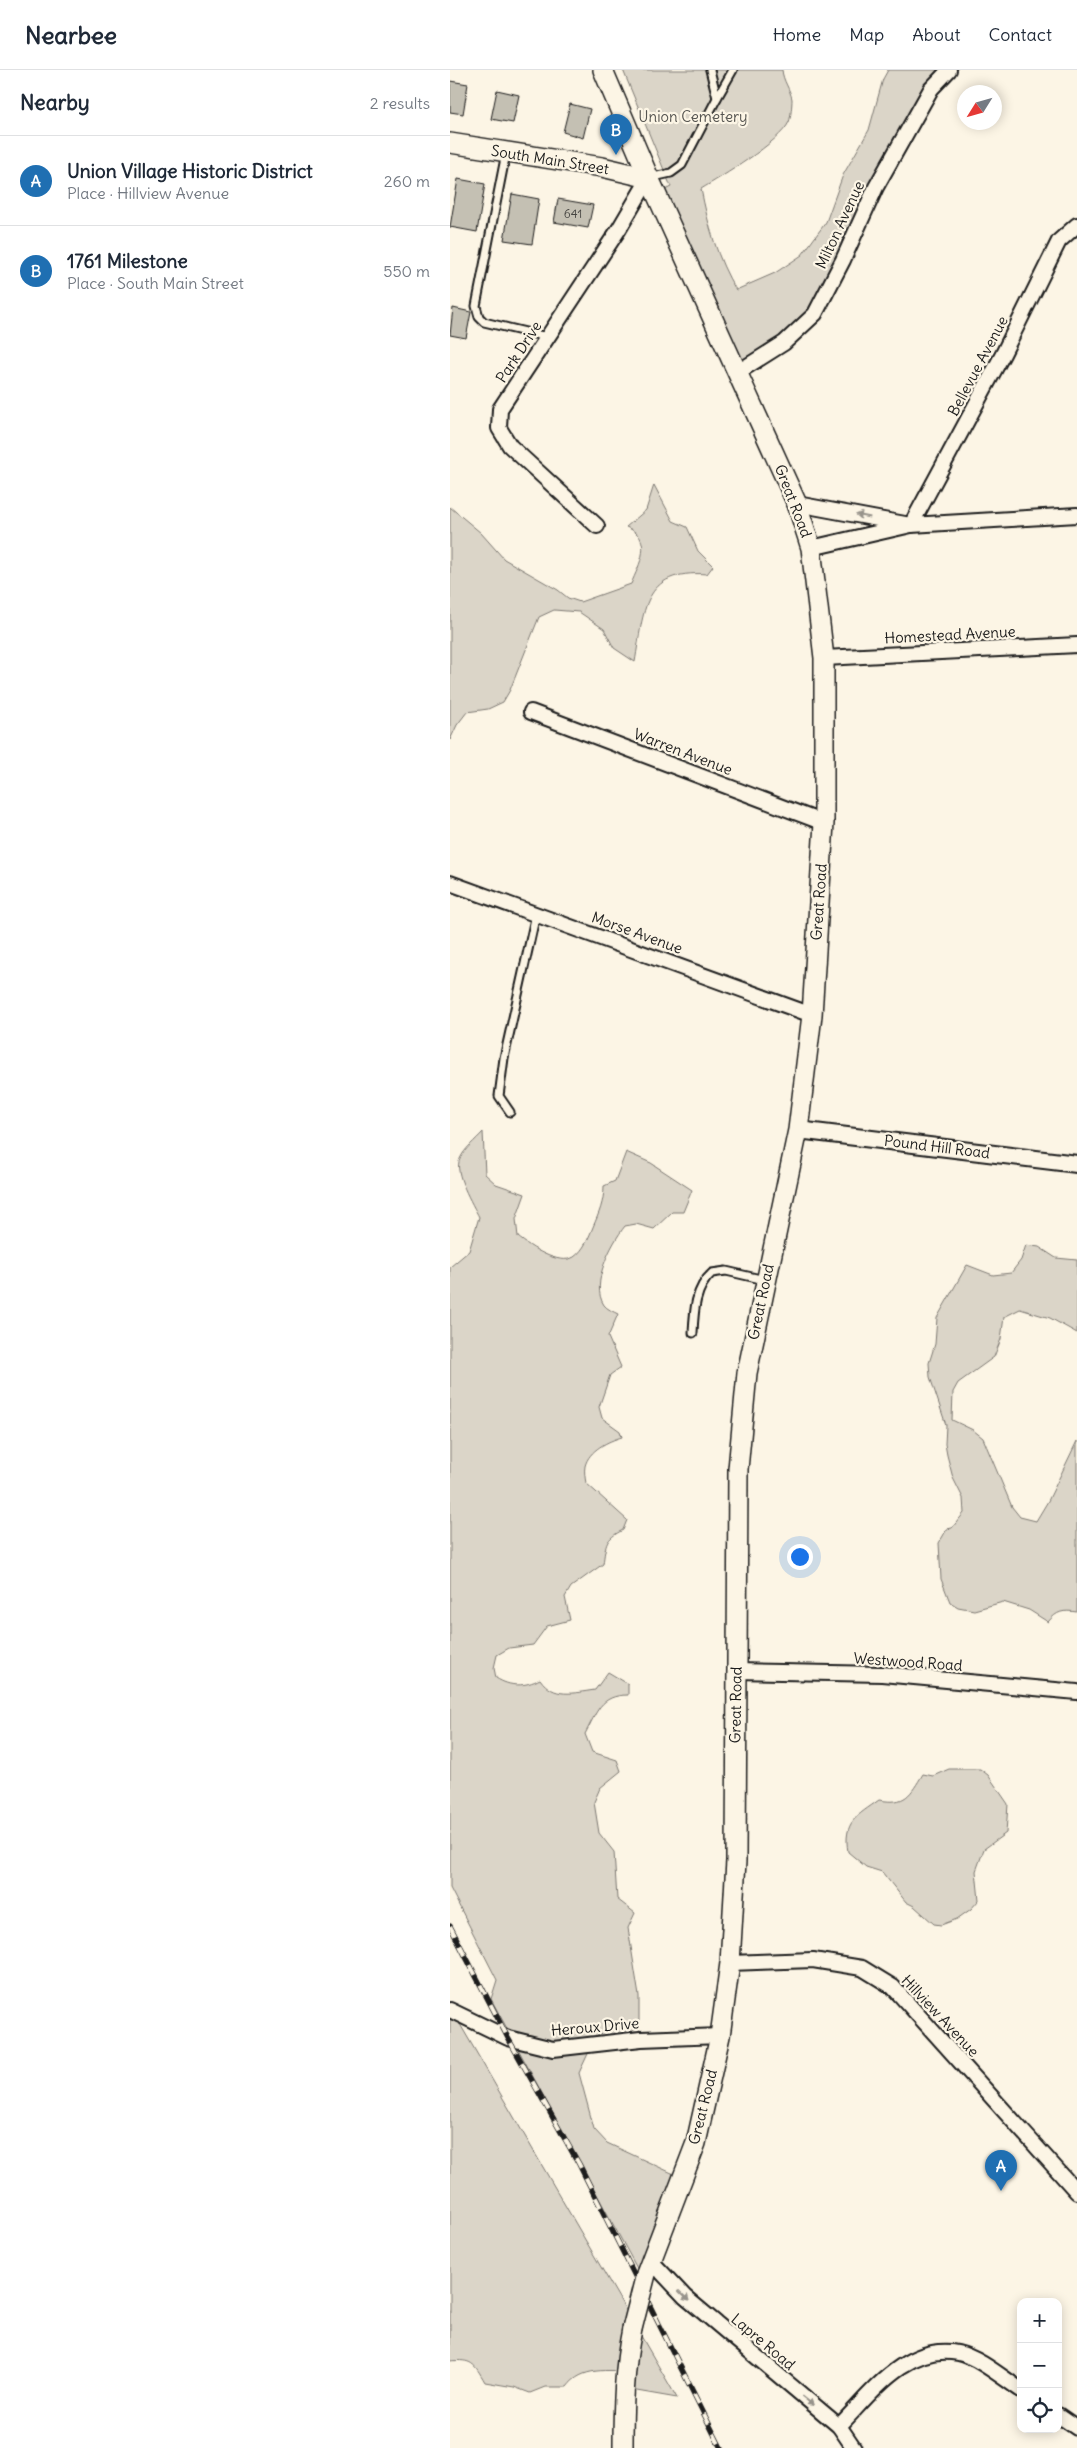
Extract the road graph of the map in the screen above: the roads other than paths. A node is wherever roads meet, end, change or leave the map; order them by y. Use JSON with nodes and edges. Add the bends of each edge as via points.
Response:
{"nodes":[{"id":1,"x":603,"y":70,"type":"edge"},
{"id":2,"x":710,"y":70,"type":"edge"},
{"id":3,"x":733,"y":70,"type":"edge"},
{"id":4,"x":949,"y":70,"type":"edge"},
{"id":5,"x":717,"y":98,"type":"junction"},
{"id":6,"x":450,"y":143,"type":"edge"},
{"id":7,"x":506,"y":153,"type":"junction"},
{"id":8,"x":649,"y":178,"type":"junction"},
{"id":9,"x":1077,"y":224,"type":"edge"},
{"id":10,"x":548,"y":338,"type":"junction"},
{"id":11,"x":738,"y":372,"type":"junction"},
{"id":12,"x":797,"y":504,"type":"junction"},
{"id":13,"x":1077,"y":515,"type":"edge"},
{"id":14,"x":911,"y":525,"type":"junction"},
{"id":15,"x":597,"y":526,"type":"dead end"},
{"id":16,"x":811,"y":548,"type":"junction"},
{"id":17,"x":1077,"y":645,"type":"edge"},
{"id":18,"x":824,"y":658,"type":"junction"},
{"id":19,"x":531,"y":712,"type":"dead end"},
{"id":20,"x":824,"y":822,"type":"junction"},
{"id":21,"x":450,"y":883,"type":"edge"},
{"id":22,"x":536,"y":914,"type":"junction"},
{"id":23,"x":812,"y":1015,"type":"junction"},
{"id":24,"x":510,"y":1112,"type":"dead end"},
{"id":25,"x":798,"y":1130,"type":"junction"},
{"id":26,"x":1077,"y":1164,"type":"edge"},
{"id":27,"x":766,"y":1280,"type":"junction"},
{"id":28,"x":693,"y":1333,"type":"dead end"},
{"id":29,"x":736,"y":1671,"type":"junction"},
{"id":30,"x":1077,"y":1692,"type":"edge"},
{"id":31,"x":730,"y":1963,"type":"junction"},
{"id":32,"x":450,"y":2010,"type":"edge"},
{"id":33,"x":720,"y":2036,"type":"junction"},
{"id":34,"x":1077,"y":2192,"type":"edge"},
{"id":35,"x":648,"y":2267,"type":"junction"},
{"id":36,"x":1018,"y":2388,"type":"edge"},
{"id":37,"x":1062,"y":2419,"type":"edge"},
{"id":38,"x":839,"y":2426,"type":"junction"},
{"id":39,"x":1077,"y":2428,"type":"edge"},
{"id":40,"x":623,"y":2448,"type":"edge"},
{"id":41,"x":854,"y":2448,"type":"edge"}],
"edges":[{"from":1,"to":8,"type":"main road","name":"Great Road"},
{"from":2,"to":5,"type":"lane"},
{"from":3,"to":5,"type":"lane"},
{"from":4,"to":11,"type":"street","name":"Milton Avenue","via":[[931,89],[876,187],[814,314],[784,343]]},
{"from":5,"to":8,"type":"lane","via":[[682,165],[671,173]]},
{"from":6,"to":7,"type":"main road","name":"South Main Street"},
{"from":7,"to":8,"type":"main road","name":"South Main Street","via":[[602,167]]},
{"from":7,"to":10,"type":"lane","via":[[476,306],[484,322]]},
{"from":8,"to":10,"type":"street","name":"Park Drive"},
{"from":8,"to":11,"type":"main road","name":"Great Road"},
{"from":9,"to":14,"type":"street","name":"Bellevue Avenue","via":[[1059,241],[1003,354]]},
{"from":10,"to":15,"type":"street","name":"Park Drive","via":[[500,410],[499,428],[510,446]]},
{"from":11,"to":12,"type":"main road","name":"Great Road"},
{"from":14,"to":12,"type":"street","one_way":true},
{"from":12,"to":16,"type":"main road","name":"Great Road"},
{"from":13,"to":14,"type":"street"},
{"from":14,"to":16,"type":"street"},
{"from":16,"to":18,"type":"main road","name":"Great Road"},
{"from":17,"to":18,"type":"street","name":"Homestead Avenue"},
{"from":18,"to":20,"type":"main road","name":"Great Road"},
{"from":19,"to":20,"type":"street","name":"Warren Avenue"},
{"from":20,"to":23,"type":"main road","name":"Great Road"},
{"from":21,"to":22,"type":"street","name":"Morse Avenue"},
{"from":22,"to":23,"type":"street","name":"Morse Avenue"},
{"from":22,"to":24,"type":"lane","via":[[504,1058],[499,1096]]},
{"from":23,"to":25,"type":"main road","name":"Great Road"},
{"from":25,"to":26,"type":"street","name":"Pound Hill Road"},
{"from":25,"to":27,"type":"main road","name":"Great Road"},
{"from":27,"to":28,"type":"lane","via":[[726,1271],[712,1273],[699,1288]]},
{"from":27,"to":29,"type":"main road","name":"Great Road","via":[[747,1373],[738,1469]]},
{"from":29,"to":30,"type":"street","name":"Westwood Road","via":[[882,1674]]},
{"from":29,"to":31,"type":"main road","name":"Great Road","via":[[736,1861]]},
{"from":31,"to":33,"type":"main road","name":"Great Road"},
{"from":31,"to":34,"type":"street","name":"Hillview Avenue","via":[[813,1960],[862,1968],[893,1987]]},
{"from":32,"to":33,"type":"street","name":"Heroux Drive","via":[[508,2038],[553,2050],[641,2039]]},
{"from":33,"to":35,"type":"main road","name":"Great Road","via":[[696,2143]]},
{"from":35,"to":38,"type":"street","name":"Lapre Road","one_way":true},
{"from":35,"to":40,"type":"main road","name":"Great Road","bridge":true,"via":[[632,2329],[622,2405]]},
{"from":36,"to":38,"type":"street","via":[[958,2353],[925,2353],[899,2366]]},
{"from":37,"to":39,"type":"street"},
{"from":38,"to":41,"type":"street","name":"Lapre Road"}]}
